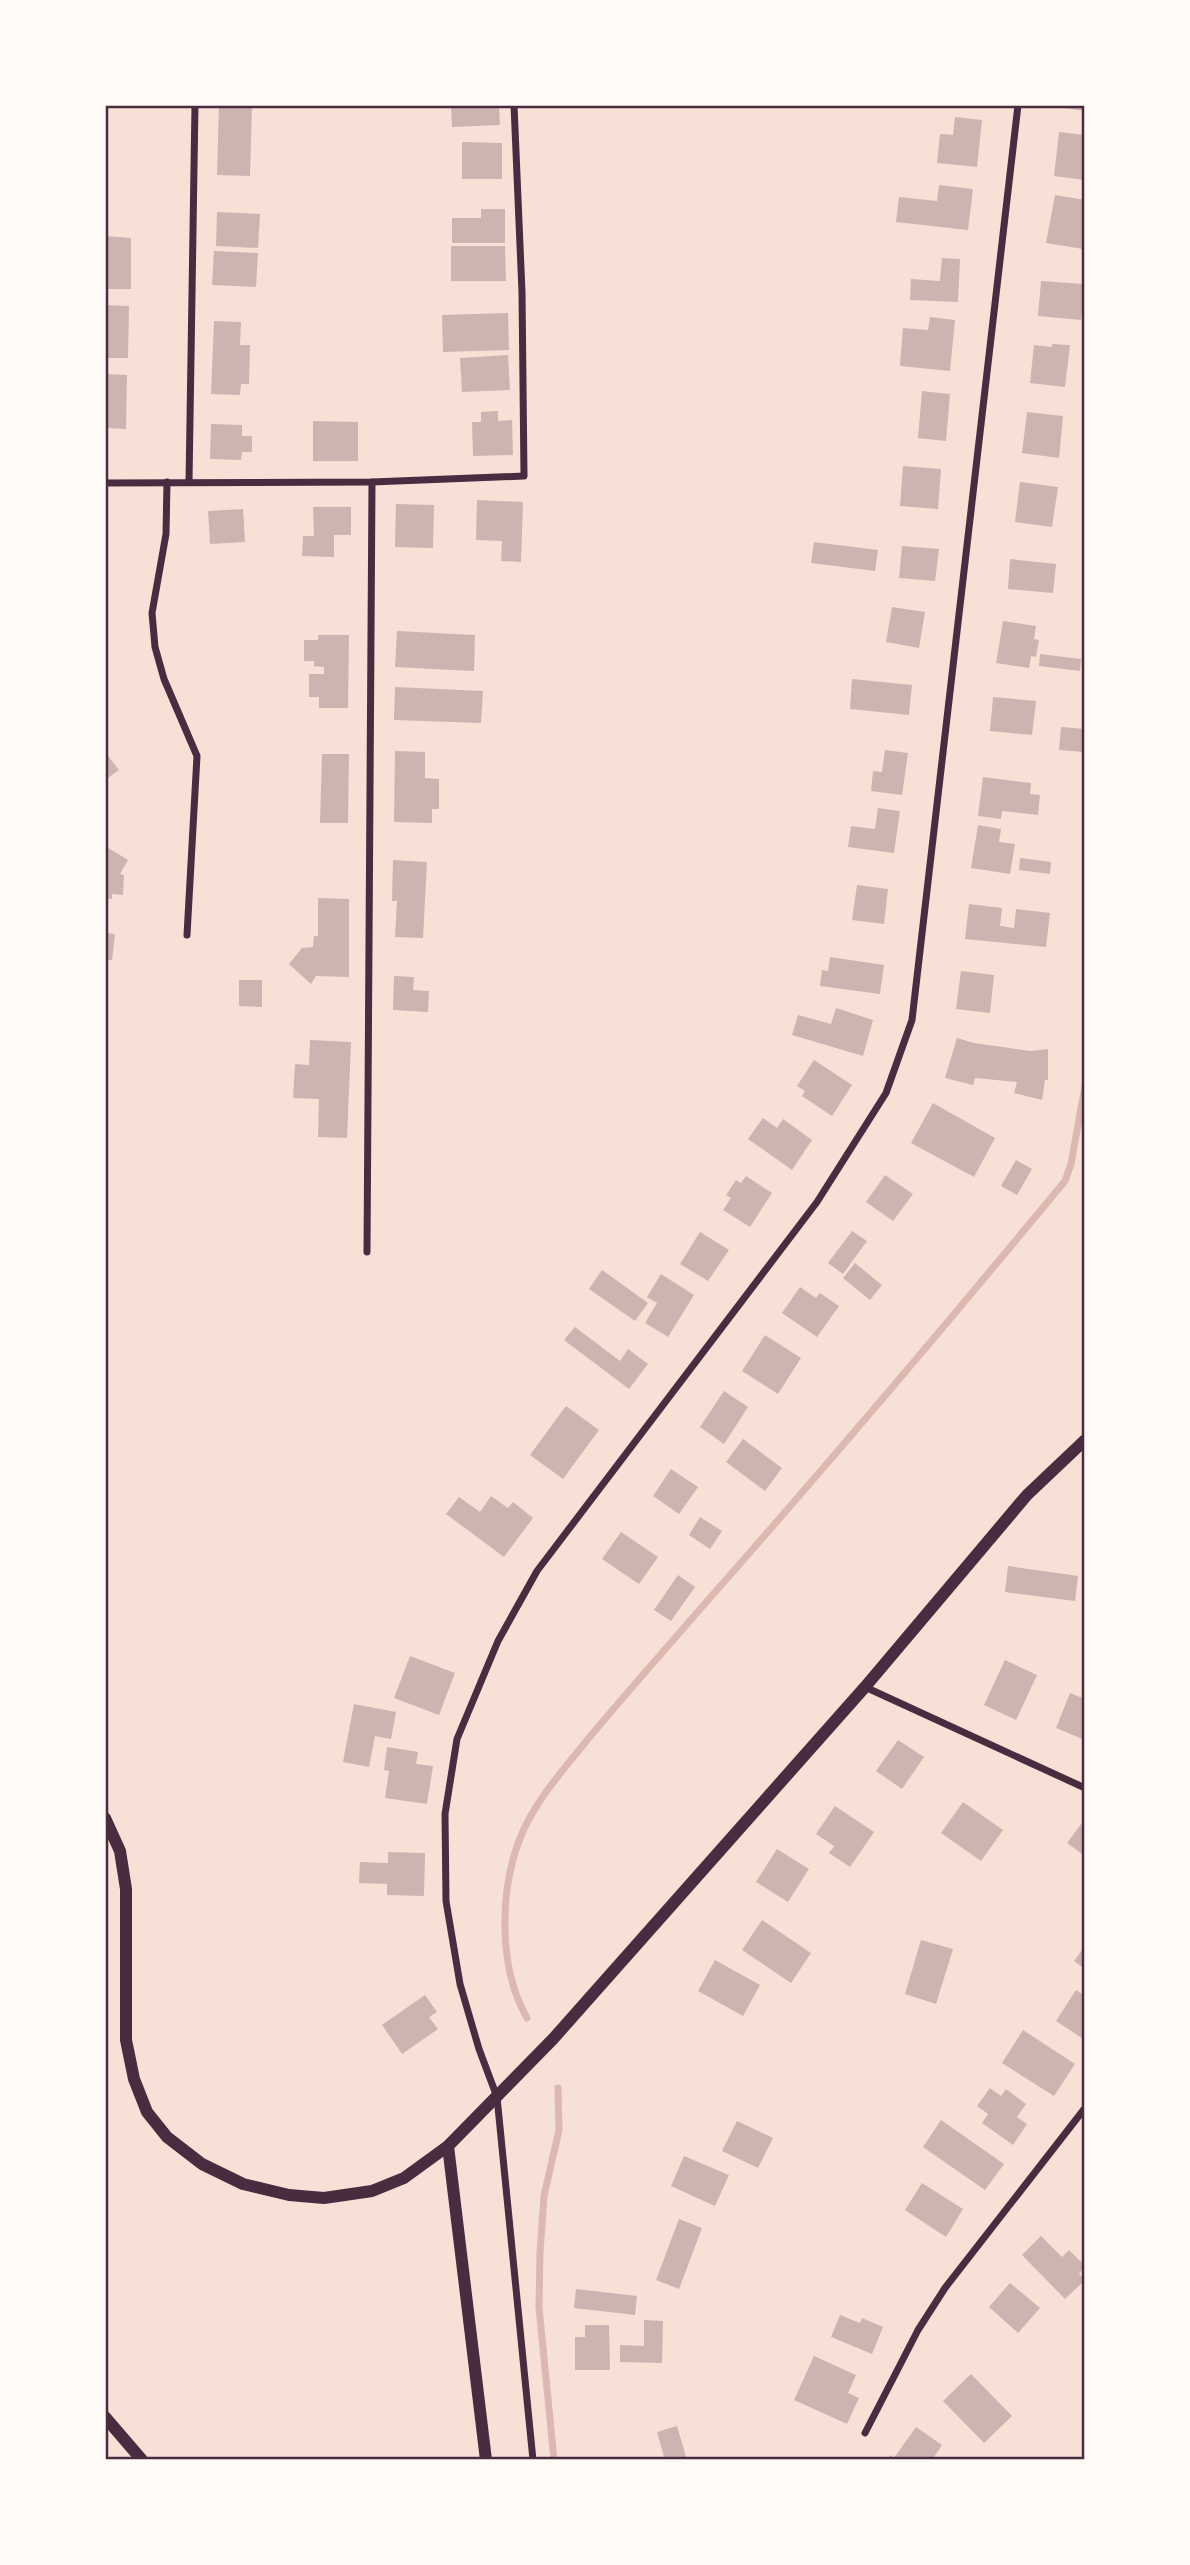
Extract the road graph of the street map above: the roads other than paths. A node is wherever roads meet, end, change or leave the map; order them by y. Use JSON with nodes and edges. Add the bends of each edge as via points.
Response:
{"nodes":[{"id":1,"x":195,"y":105,"type":"edge"},
{"id":2,"x":514,"y":105,"type":"edge"},
{"id":3,"x":1018,"y":105,"type":"edge"},
{"id":4,"x":167,"y":482,"type":"junction"},
{"id":5,"x":188,"y":482,"type":"junction"},
{"id":6,"x":372,"y":482,"type":"junction"},
{"id":7,"x":105,"y":483,"type":"edge"},
{"id":8,"x":187,"y":935,"type":"dead end"},
{"id":9,"x":367,"y":1252,"type":"dead end"},
{"id":10,"x":1085,"y":1440,"type":"edge"},
{"id":11,"x":865,"y":1687,"type":"junction"},
{"id":12,"x":1085,"y":1788,"type":"edge"},
{"id":13,"x":105,"y":1818,"type":"edge"},
{"id":14,"x":497,"y":2097,"type":"junction"},
{"id":15,"x":1085,"y":2108,"type":"edge"},
{"id":16,"x":448,"y":2146,"type":"junction"},
{"id":17,"x":105,"y":2417,"type":"edge"},
{"id":18,"x":865,"y":2434,"type":"dead end"},
{"id":19,"x":142,"y":2460,"type":"edge"},
{"id":20,"x":486,"y":2460,"type":"edge"},
{"id":21,"x":533,"y":2460,"type":"edge"}],
"edges":[{"from":1,"to":5,"type":"street"},
{"from":2,"to":6,"type":"street","via":[[524,476]]},
{"from":3,"to":14,"type":"street","via":[[912,1020],[904,1044],[887,1093],[817,1202],[537,1572],[498,1641],[457,1739],[444,1814],[446,1901],[460,1984]]},
{"from":4,"to":5,"type":"street"},
{"from":4,"to":7,"type":"street"},
{"from":4,"to":8,"type":"street","via":[[166,534],[152,613],[164,679],[197,756]]},
{"from":5,"to":6,"type":"street"},
{"from":6,"to":9,"type":"street"},
{"from":10,"to":11,"type":"street","via":[[1027,1495]]},
{"from":11,"to":12,"type":"street"},
{"from":11,"to":14,"type":"street","via":[[554,2039]]},
{"from":13,"to":16,"type":"street","via":[[120,1850],[126,1889],[127,2040],[134,2079],[147,2112],[167,2137],[202,2164],[243,2184],[324,2197],[372,2191],[404,2178]]},
{"from":14,"to":16,"type":"street"},
{"from":14,"to":21,"type":"street"},
{"from":15,"to":18,"type":"street","via":[[945,2288]]},
{"from":16,"to":20,"type":"street"},
{"from":17,"to":19,"type":"street"}]}
